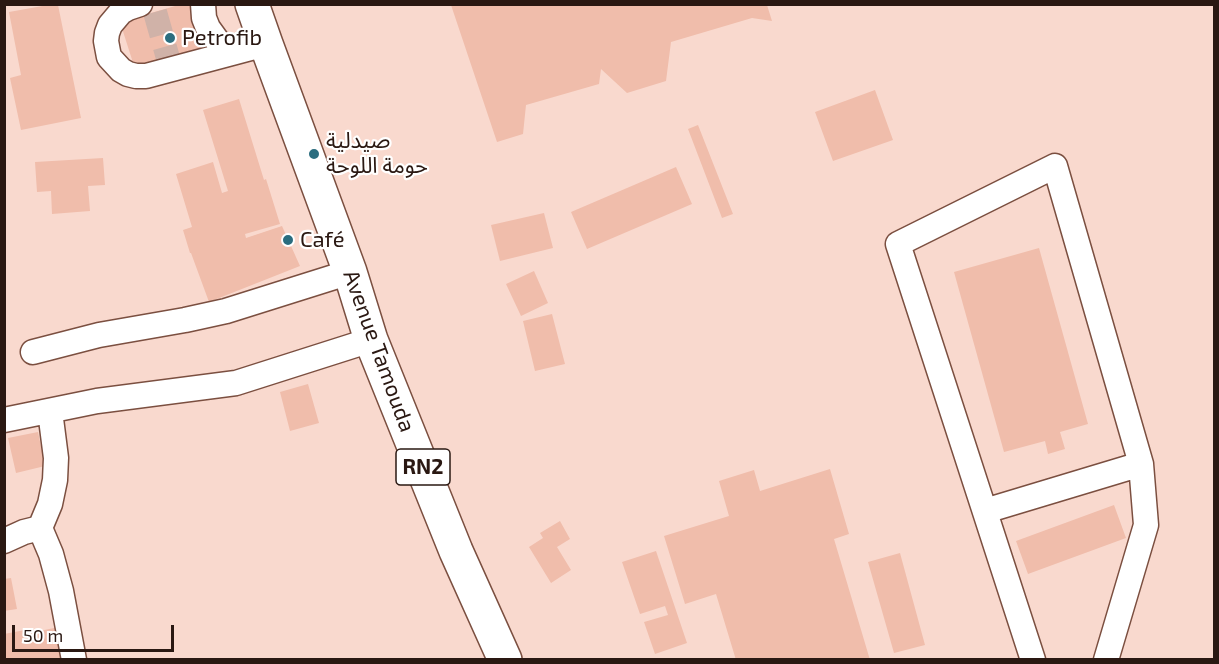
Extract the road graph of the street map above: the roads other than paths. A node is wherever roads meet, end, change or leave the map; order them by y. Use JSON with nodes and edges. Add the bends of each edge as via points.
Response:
{"nodes":[{"id":1,"x":203,"y":4,"type":"edge"},
{"id":2,"x":252,"y":4,"type":"edge"},
{"id":3,"x":149,"y":7,"type":"edge"},
{"id":4,"x":266,"y":44,"type":"junction"},
{"id":5,"x":230,"y":53,"type":"junction"},
{"id":6,"x":350,"y":272,"type":"junction"},
{"id":7,"x":371,"y":340,"type":"junction"},
{"id":8,"x":33,"y":352,"type":"dead end"},
{"id":9,"x":50,"y":411,"type":"junction"},
{"id":10,"x":4,"y":420,"type":"edge"},
{"id":11,"x":1141,"y":464,"type":"junction"},
{"id":12,"x":985,"y":511,"type":"junction"},
{"id":13,"x":40,"y":528,"type":"junction"},
{"id":14,"x":4,"y":541,"type":"edge"},
{"id":15,"x":74,"y":660,"type":"edge"},
{"id":16,"x":505,"y":660,"type":"edge"},
{"id":17,"x":1033,"y":660,"type":"edge"},
{"id":18,"x":1106,"y":660,"type":"edge"}],
"edges":[{"from":1,"to":5,"type":"street","via":[[208,28]]},
{"from":2,"to":4,"type":"highway","name":"Avenue Tamouda","number":"RN2"},
{"from":3,"to":5,"type":"street","via":[[128,8],[110,25],[106,41],[110,57],[120,70],[146,76],[170,64]]},
{"from":4,"to":5,"type":"street"},
{"from":4,"to":6,"type":"highway","name":"Avenue Tamouda","number":"RN2"},
{"from":6,"to":7,"type":"highway","name":"Avenue Tamouda","number":"RN2"},
{"from":6,"to":8,"type":"street","via":[[226,311]]},
{"from":7,"to":9,"type":"street","via":[[236,382]]},
{"from":7,"to":16,"type":"highway","name":"Avenue Tamouda","number":"RN2","via":[[456,551]]},
{"from":9,"to":10,"type":"street"},
{"from":9,"to":13,"type":"street","via":[[55,480]]},
{"from":11,"to":12,"type":"street"},
{"from":11,"to":12,"type":"street","via":[[1055,166],[898,244]]},
{"from":11,"to":18,"type":"street","via":[[1146,525]]},
{"from":12,"to":17,"type":"street"},
{"from":13,"to":14,"type":"street"},
{"from":13,"to":15,"type":"street","via":[[61,591]]}]}
